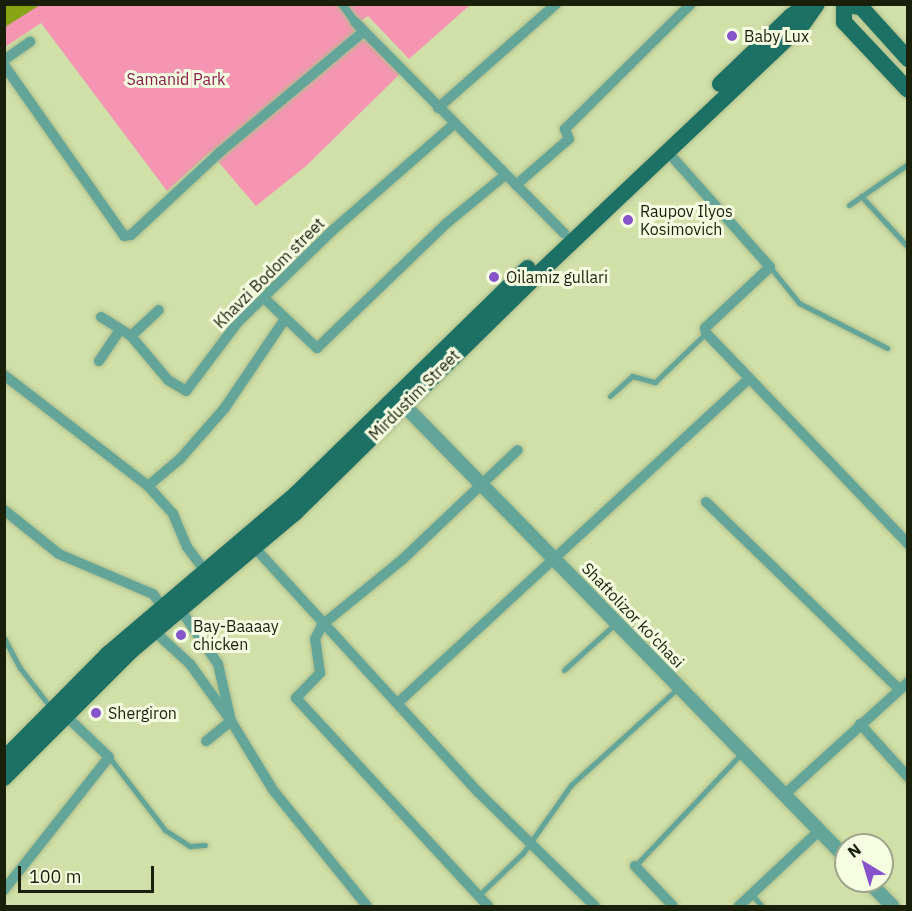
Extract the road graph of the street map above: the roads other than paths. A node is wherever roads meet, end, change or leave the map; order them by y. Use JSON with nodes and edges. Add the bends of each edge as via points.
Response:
{"nodes":[{"id":1,"x":342,"y":4,"type":"edge"},
{"id":2,"x":556,"y":4,"type":"edge"},
{"id":3,"x":691,"y":4,"type":"edge"},
{"id":4,"x":808,"y":4,"type":"edge"},
{"id":5,"x":817,"y":4,"type":"edge"},
{"id":6,"x":844,"y":5,"type":"edge"},
{"id":7,"x":355,"y":22,"type":"joint"},
{"id":8,"x":363,"y":32,"type":"junction"},
{"id":9,"x":30,"y":42,"type":"dead end"},
{"id":10,"x":908,"y":59,"type":"edge"},
{"id":11,"x":4,"y":60,"type":"edge"},
{"id":12,"x":4,"y":65,"type":"edge"},
{"id":13,"x":908,"y":90,"type":"edge"},
{"id":14,"x":438,"y":108,"type":"junction"},
{"id":15,"x":453,"y":125,"type":"junction"},
{"id":16,"x":667,"y":151,"type":"junction"},
{"id":17,"x":908,"y":164,"type":"edge"},
{"id":18,"x":504,"y":176,"type":"junction"},
{"id":19,"x":516,"y":185,"type":"junction"},
{"id":20,"x":861,"y":196,"type":"junction"},
{"id":21,"x":849,"y":205,"type":"dead end"},
{"id":22,"x":565,"y":234,"type":"junction"},
{"id":23,"x":908,"y":247,"type":"edge"},
{"id":24,"x":770,"y":267,"type":"junction"},
{"id":25,"x":264,"y":298,"type":"junction"},
{"id":26,"x":159,"y":310,"type":"dead end"},
{"id":27,"x":101,"y":318,"type":"dead end"},
{"id":28,"x":285,"y":319,"type":"junction"},
{"id":29,"x":120,"y":331,"type":"junction"},
{"id":30,"x":705,"y":333,"type":"junction"},
{"id":31,"x":131,"y":336,"type":"junction"},
{"id":32,"x":887,"y":348,"type":"dead end"},
{"id":33,"x":99,"y":361,"type":"dead end"},
{"id":34,"x":4,"y":375,"type":"edge"},
{"id":35,"x":748,"y":380,"type":"junction"},
{"id":36,"x":610,"y":396,"type":"dead end"},
{"id":37,"x":400,"y":400,"type":"junction"},
{"id":38,"x":518,"y":450,"type":"dead end"},
{"id":39,"x":483,"y":483,"type":"junction"},
{"id":40,"x":148,"y":486,"type":"junction"},
{"id":41,"x":706,"y":502,"type":"dead end"},
{"id":42,"x":4,"y":510,"type":"edge"},
{"id":43,"x":908,"y":544,"type":"edge"},
{"id":44,"x":256,"y":549,"type":"junction"},
{"id":45,"x":555,"y":558,"type":"junction"},
{"id":46,"x":206,"y":572,"type":"junction"},
{"id":47,"x":171,"y":611,"type":"junction"},
{"id":48,"x":617,"y":622,"type":"junction"},
{"id":49,"x":322,"y":625,"type":"junction"},
{"id":50,"x":154,"y":631,"type":"junction"},
{"id":51,"x":4,"y":638,"type":"edge"},
{"id":52,"x":564,"y":670,"type":"dead end"},
{"id":53,"x":679,"y":686,"type":"junction"},
{"id":54,"x":903,"y":686,"type":"edge"},
{"id":55,"x":402,"y":699,"type":"dead end"},
{"id":56,"x":58,"y":712,"type":"junction"},
{"id":57,"x":231,"y":721,"type":"junction"},
{"id":58,"x":860,"y":724,"type":"junction"},
{"id":59,"x":206,"y":741,"type":"dead end"},
{"id":60,"x":742,"y":752,"type":"junction"},
{"id":61,"x":109,"y":757,"type":"junction"},
{"id":62,"x":4,"y":759,"type":"edge"},
{"id":63,"x":908,"y":777,"type":"edge"},
{"id":64,"x":4,"y":778,"type":"edge"},
{"id":65,"x":784,"y":795,"type":"junction"},
{"id":66,"x":820,"y":830,"type":"junction"},
{"id":67,"x":529,"y":843,"type":"junction"},
{"id":68,"x":204,"y":845,"type":"dead end"},
{"id":69,"x":834,"y":845,"type":"edge"},
{"id":70,"x":635,"y":866,"type":"joint"},
{"id":71,"x":4,"y":890,"type":"edge"},
{"id":72,"x":880,"y":893,"type":"edge"},
{"id":73,"x":752,"y":895,"type":"junction"},
{"id":74,"x":477,"y":896,"type":"junction"},
{"id":75,"x":367,"y":906,"type":"edge"},
{"id":76,"x":488,"y":906,"type":"edge"},
{"id":77,"x":595,"y":906,"type":"edge"},
{"id":78,"x":672,"y":906,"type":"edge"},
{"id":79,"x":739,"y":906,"type":"edge"},
{"id":80,"x":762,"y":906,"type":"edge"},
{"id":81,"x":892,"y":906,"type":"edge"}],
"edges":[{"from":1,"to":7,"type":"street"},
{"from":2,"to":14,"type":"street"},
{"from":3,"to":19,"type":"street","via":[[565,129],[570,139]]},
{"from":4,"to":22,"type":"main road","name":"Mirdustim Street","via":[[790,16]]},
{"from":5,"to":16,"type":"main road","name":"Mirdustim Street","via":[[803,24]]},
{"from":6,"to":10,"type":"main road","via":[[861,7]]},
{"from":6,"to":13,"type":"main road","via":[[844,22]]},
{"from":7,"to":8,"type":"street"},
{"from":8,"to":12,"type":"street","via":[[220,152],[131,235],[124,236]]},
{"from":8,"to":14,"type":"street"},
{"from":9,"to":11,"type":"street"},
{"from":14,"to":15,"type":"street"},
{"from":15,"to":18,"type":"street"},
{"from":15,"to":25,"type":"street","name":"Khavzi Bodom street","via":[[333,230]]},
{"from":16,"to":24,"type":"street"},
{"from":16,"to":37,"type":"main road","name":"Mirdustim Street"},
{"from":17,"to":20,"type":"lane"},
{"from":18,"to":19,"type":"street"},
{"from":18,"to":28,"type":"street","via":[[349,314],[318,348]]},
{"from":19,"to":22,"type":"street"},
{"from":20,"to":21,"type":"lane"},
{"from":20,"to":23,"type":"lane"},
{"from":22,"to":37,"type":"main road","name":"Mirdustim Street"},
{"from":24,"to":30,"type":"street","via":[[705,328]]},
{"from":24,"to":32,"type":"lane","via":[[800,303]]},
{"from":25,"to":28,"type":"street"},
{"from":25,"to":31,"type":"street","name":"Khavzi Bodom street","via":[[224,336],[207,367],[186,391],[168,380]]},
{"from":26,"to":31,"type":"street"},
{"from":27,"to":29,"type":"street","name":"Khavzi Bodom street"},
{"from":28,"to":40,"type":"street","via":[[224,409],[180,459]]},
{"from":29,"to":31,"type":"street","name":"Khavzi Bodom street"},
{"from":29,"to":33,"type":"street"},
{"from":30,"to":35,"type":"street"},
{"from":30,"to":36,"type":"lane","via":[[655,382],[632,376]]},
{"from":34,"to":40,"type":"street"},
{"from":35,"to":43,"type":"street"},
{"from":35,"to":45,"type":"street"},
{"from":37,"to":39,"type":"street","name":"Shaftolizor ko'chasi"},
{"from":37,"to":44,"type":"main road","name":"Mirdustim Street"},
{"from":37,"to":46,"type":"main road","name":"Mirdustim Street"},
{"from":38,"to":39,"type":"street"},
{"from":39,"to":45,"type":"street","name":"Shaftolizor ko'chasi"},
{"from":39,"to":49,"type":"street","via":[[403,559]]},
{"from":40,"to":46,"type":"street","via":[[174,514],[188,547]]},
{"from":41,"to":54,"type":"street"},
{"from":42,"to":47,"type":"street","via":[[59,554],[153,594]]},
{"from":44,"to":47,"type":"main road","name":"Mirdustim Street"},
{"from":44,"to":49,"type":"street"},
{"from":45,"to":48,"type":"street","name":"Shaftolizor ko'chasi"},
{"from":45,"to":55,"type":"street"},
{"from":46,"to":47,"type":"main road","name":"Mirdustim Street"},
{"from":47,"to":50,"type":"main road","name":"Mirdustim Street"},
{"from":47,"to":56,"type":"main road","name":"Mirdustim Street"},
{"from":47,"to":57,"type":"street","via":[[218,664]]},
{"from":48,"to":52,"type":"lane"},
{"from":48,"to":53,"type":"street","name":"Shaftolizor ko'chasi"},
{"from":49,"to":67,"type":"street"},
{"from":49,"to":74,"type":"street","via":[[315,639],[320,673],[296,698]]},
{"from":50,"to":56,"type":"main road","name":"Mirdustim Street"},
{"from":50,"to":57,"type":"street","via":[[197,672]]},
{"from":51,"to":56,"type":"lane","via":[[20,668]]},
{"from":53,"to":60,"type":"street","name":"Shaftolizor ko'chasi"},
{"from":53,"to":67,"type":"lane","via":[[571,785],[564,800]]},
{"from":54,"to":58,"type":"street"},
{"from":56,"to":61,"type":"street"},
{"from":56,"to":62,"type":"main road","name":"Mirdustim Street"},
{"from":56,"to":64,"type":"main road","name":"Mirdustim Street"},
{"from":57,"to":59,"type":"street"},
{"from":57,"to":75,"type":"street","via":[[273,790]]},
{"from":58,"to":63,"type":"street"},
{"from":58,"to":65,"type":"street"},
{"from":60,"to":65,"type":"street","name":"Shaftolizor ko'chasi"},
{"from":60,"to":70,"type":"lane"},
{"from":61,"to":68,"type":"lane","via":[[165,830],[190,846]]},
{"from":61,"to":71,"type":"street"},
{"from":65,"to":66,"type":"street","name":"Shaftolizor ko'chasi"},
{"from":66,"to":69,"type":"street","name":"Shaftolizor ko'chasi"},
{"from":66,"to":73,"type":"street"},
{"from":67,"to":74,"type":"lane"},
{"from":67,"to":77,"type":"street"},
{"from":70,"to":78,"type":"street"},
{"from":72,"to":81,"type":"street"},
{"from":73,"to":79,"type":"street"},
{"from":73,"to":80,"type":"lane"},
{"from":74,"to":76,"type":"street"}]}
